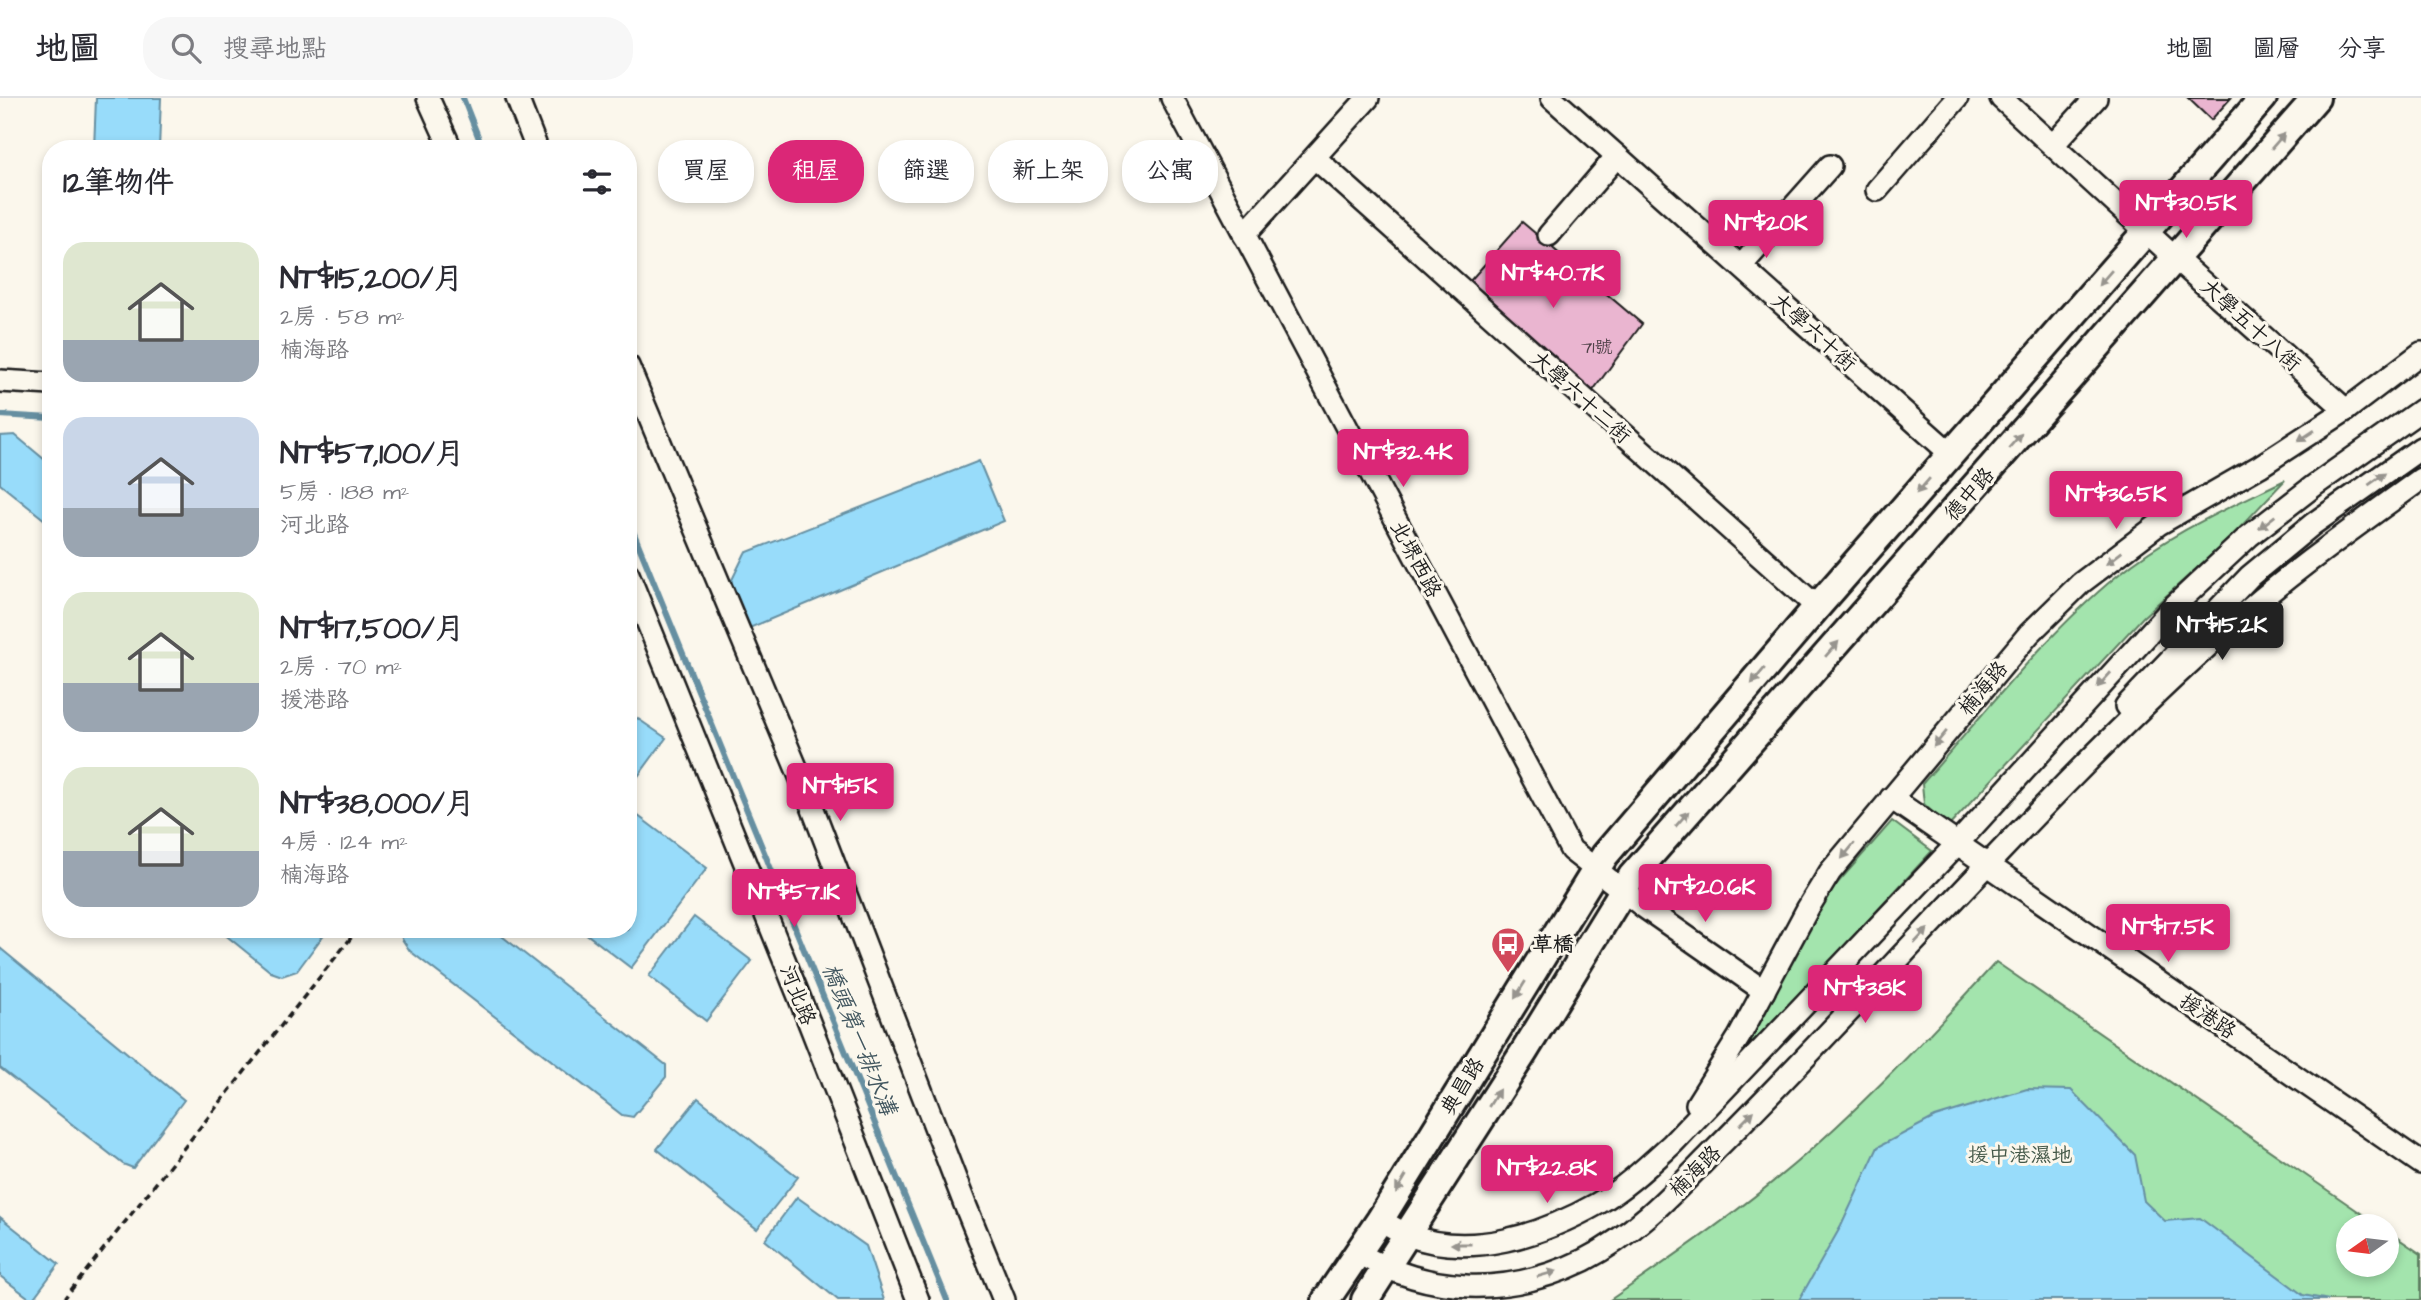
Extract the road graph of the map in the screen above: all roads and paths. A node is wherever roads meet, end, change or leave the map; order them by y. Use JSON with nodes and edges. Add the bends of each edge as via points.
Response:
{"nodes":[{"id":1,"x":428,"y":98,"type":"edge"},
{"id":2,"x":517,"y":98,"type":"edge"},
{"id":3,"x":1172,"y":98,"type":"edge"},
{"id":4,"x":1368,"y":98,"type":"edge"},
{"id":5,"x":1552,"y":98,"type":"edge"},
{"id":6,"x":1957,"y":98,"type":"edge"},
{"id":7,"x":2001,"y":98,"type":"edge"},
{"id":8,"x":2096,"y":98,"type":"edge"},
{"id":9,"x":2263,"y":98,"type":"edge"},
{"id":10,"x":2316,"y":98,"type":"edge"},
{"id":11,"x":447,"y":140,"type":"edge"},
{"id":12,"x":533,"y":140,"type":"edge"},
{"id":13,"x":2053,"y":145,"type":"junction"},
{"id":14,"x":1617,"y":156,"type":"junction"},
{"id":15,"x":1315,"y":158,"type":"junction"},
{"id":16,"x":1830,"y":166,"type":"dead end"},
{"id":17,"x":1877,"y":190,"type":"dead end"},
{"id":18,"x":2146,"y":231,"type":"junction"},
{"id":19,"x":1244,"y":235,"type":"junction"},
{"id":20,"x":1549,"y":235,"type":"dead end"},
{"id":21,"x":2175,"y":258,"type":"junction"},
{"id":22,"x":1741,"y":266,"type":"junction"},
{"id":23,"x":2421,"y":353,"type":"edge"},
{"id":24,"x":0,"y":381,"type":"edge"},
{"id":25,"x":42,"y":383,"type":"edge"},
{"id":26,"x":637,"y":387,"type":"edge"},
{"id":27,"x":2346,"y":410,"type":"junction"},
{"id":28,"x":2421,"y":410,"type":"edge"},
{"id":29,"x":2421,"y":448,"type":"edge"},
{"id":30,"x":1951,"y":454,"type":"junction"},
{"id":31,"x":2421,"y":479,"type":"edge"},
{"id":32,"x":637,"y":596,"type":"edge"},
{"id":33,"x":1817,"y":607,"type":"junction"},
{"id":34,"x":1891,"y":798,"type":"junction"},
{"id":35,"x":2015,"y":835,"type":"junction"},
{"id":36,"x":1957,"y":844,"type":"junction"},
{"id":37,"x":1987,"y":865,"type":"junction"},
{"id":38,"x":1594,"y":869,"type":"junction"},
{"id":39,"x":1622,"y":890,"type":"junction"},
{"id":40,"x":351,"y":938,"type":"edge"},
{"id":41,"x":1764,"y":990,"type":"junction"},
{"id":42,"x":1672,"y":1144,"type":"junction"},
{"id":43,"x":2421,"y":1163,"type":"edge"},
{"id":44,"x":1380,"y":1220,"type":"junction"},
{"id":45,"x":1408,"y":1235,"type":"junction"},
{"id":46,"x":1358,"y":1253,"type":"junction"},
{"id":47,"x":1385,"y":1269,"type":"junction"},
{"id":48,"x":63,"y":1300,"type":"edge"},
{"id":49,"x":918,"y":1300,"type":"edge"},
{"id":50,"x":1004,"y":1300,"type":"edge"},
{"id":51,"x":1326,"y":1300,"type":"edge"},
{"id":52,"x":1365,"y":1300,"type":"edge"}],
"edges":[{"from":1,"to":11,"type":"street"},
{"from":2,"to":12,"type":"street"},
{"from":3,"to":19,"type":"street","name":"北堺西路"},
{"from":4,"to":15,"type":"street"},
{"from":5,"to":14,"type":"street","name":"大學六十街"},
{"from":6,"to":17,"type":"street"},
{"from":7,"to":13,"type":"street","name":"大學五十八街"},
{"from":8,"to":13,"type":"street"},
{"from":9,"to":18,"type":"main road","name":"德中路"},
{"from":21,"to":10,"type":"main road","name":"德中路","one_way":true},
{"from":13,"to":18,"type":"street","name":"大學五十八街"},
{"from":14,"to":20,"type":"street"},
{"from":14,"to":22,"type":"street","name":"大學六十街"},
{"from":15,"to":19,"type":"street"},
{"from":15,"to":33,"type":"street","name":"大學六十二街"},
{"from":16,"to":22,"type":"street"},
{"from":18,"to":21,"type":"street","name":"大學五十八街"},
{"from":18,"to":30,"type":"main road","name":"德中路","one_way":true},
{"from":19,"to":38,"type":"street","name":"北堺西路","via":[[1571,850]]},
{"from":21,"to":27,"type":"street","name":"大學五十八街"},
{"from":39,"to":21,"type":"main road","name":"德中路","one_way":true},
{"from":22,"to":30,"type":"street","name":"大學六十街"},
{"from":23,"to":27,"type":"street","name":"楠海路"},
{"from":24,"to":25,"type":"street"},
{"from":26,"to":50,"type":"street","via":[[806,791]]},
{"from":27,"to":34,"type":"street","name":"楠海路","one_way":true,"via":[[2160,524],[2081,583],[2029,634]]},
{"from":28,"to":36,"type":"street","name":"楠海路","one_way":true,"via":[[2260,527],[2192,589]]},
{"from":35,"to":29,"type":"street","name":"楠海路","one_way":true,"via":[[2121,711],[2250,576],[2313,524]]},
{"from":30,"to":33,"type":"main road","name":"德中路","one_way":true},
{"from":31,"to":35,"type":"street","name":"楠海路","via":[[2311,559],[2231,625]]},
{"from":32,"to":49,"type":"street","name":"河北路"},
{"from":33,"to":38,"type":"main road","name":"德中路","one_way":true},
{"from":34,"to":36,"type":"street","name":"援港路"},
{"from":34,"to":41,"type":"street","name":"楠海路","one_way":true,"via":[[1830,872]]},
{"from":35,"to":37,"type":"street","name":"楠海路"},
{"from":36,"to":37,"type":"street","name":"援港路"},
{"from":36,"to":42,"type":"street","name":"楠海路"},
{"from":37,"to":43,"type":"street","name":"援港路"},
{"from":47,"to":37,"type":"street","name":"楠海路","one_way":true,"via":[[1458,1287],[1497,1286],[1553,1273],[1607,1248],[1652,1213],[1754,1111]]},
{"from":38,"to":39,"type":"street","name":"北堺西路"},
{"from":38,"to":44,"type":"main road","name":"典昌路","one_way":true},
{"from":39,"to":41,"type":"street","name":"北堺西路"},
{"from":45,"to":39,"type":"main road","name":"典昌路","one_way":true},
{"from":40,"to":48,"type":"path"},
{"from":41,"to":42,"type":"street","name":"楠海路"},
{"from":42,"to":45,"type":"street","name":"楠海路","one_way":true,"via":[[1599,1203],[1545,1230],[1465,1245]]},
{"from":44,"to":45,"type":"street","name":"楠海路"},
{"from":44,"to":46,"type":"main road","name":"典昌路"},
{"from":45,"to":47,"type":"main road","name":"典昌路"},
{"from":46,"to":47,"type":"street","name":"楠海路"},
{"from":46,"to":51,"type":"main road","name":"典昌路"},
{"from":47,"to":52,"type":"main road","name":"典昌路"}]}
